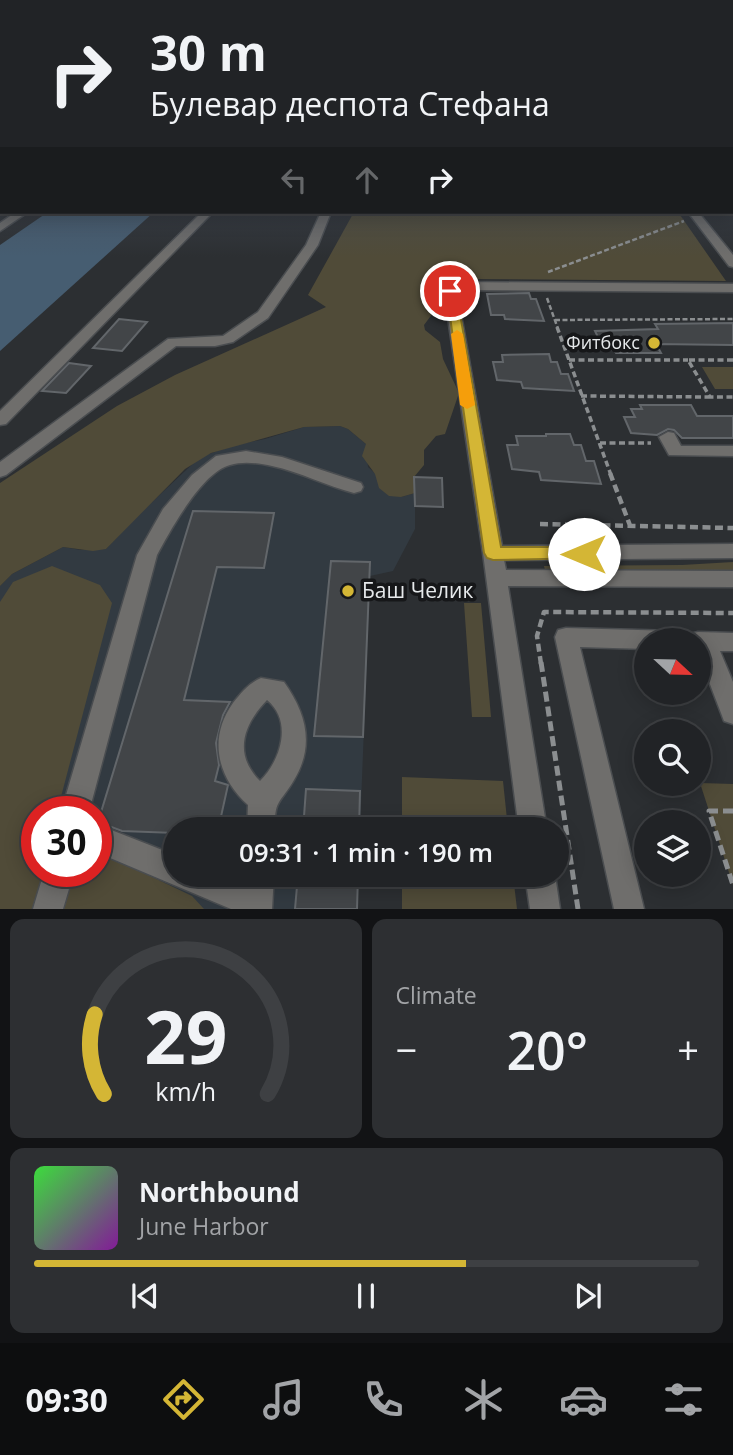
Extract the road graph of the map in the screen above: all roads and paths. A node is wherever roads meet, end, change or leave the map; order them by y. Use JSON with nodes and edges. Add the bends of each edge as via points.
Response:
{"nodes":[{"id":1,"x":20,"y":214,"type":"edge"},
{"id":2,"x":206,"y":214,"type":"edge"},
{"id":3,"x":326,"y":214,"type":"edge"},
{"id":4,"x":689,"y":216,"type":"edge"},
{"id":5,"x":0,"y":228,"type":"edge"},
{"id":6,"x":733,"y":263,"type":"edge"},
{"id":7,"x":544,"y":280,"type":"junction"},
{"id":8,"x":733,"y":288,"type":"edge"},
{"id":9,"x":733,"y":319,"type":"edge"},
{"id":10,"x":555,"y":320,"type":"junction"},
{"id":11,"x":569,"y":360,"type":"junction"},
{"id":12,"x":688,"y":360,"type":"junction"},
{"id":13,"x":733,"y":360,"type":"edge"},
{"id":14,"x":581,"y":396,"type":"junction"},
{"id":15,"x":710,"y":397,"type":"junction"},
{"id":16,"x":733,"y":397,"type":"edge"},
{"id":17,"x":0,"y":420,"type":"edge"},
{"id":18,"x":668,"y":437,"type":"dead end"},
{"id":19,"x":733,"y":451,"type":"edge"},
{"id":20,"x":0,"y":471,"type":"edge"},
{"id":21,"x":354,"y":487,"type":"dead end"},
{"id":22,"x":540,"y":524,"type":"dead end"},
{"id":23,"x":631,"y":528,"type":"junction"},
{"id":24,"x":733,"y":528,"type":"edge"},
{"id":25,"x":733,"y":551,"type":"edge"},
{"id":26,"x":493,"y":553,"type":"junction"},
{"id":27,"x":497,"y":578,"type":"junction"},
{"id":28,"x":733,"y":579,"type":"edge"},
{"id":29,"x":634,"y":639,"type":"edge"},
{"id":30,"x":711,"y":641,"type":"edge"},
{"id":31,"x":733,"y":642,"type":"edge"},
{"id":32,"x":711,"y":662,"type":"edge"},
{"id":33,"x":733,"y":713,"type":"edge"},
{"id":34,"x":79,"y":796,"type":"edge"},
{"id":35,"x":262,"y":800,"type":"dead end"},
{"id":36,"x":733,"y":811,"type":"edge"},
{"id":37,"x":261,"y":817,"type":"edge"},
{"id":38,"x":531,"y":817,"type":"edge"},
{"id":39,"x":112,"y":844,"type":"edge"},
{"id":40,"x":163,"y":865,"type":"edge"},
{"id":41,"x":733,"y":885,"type":"edge"},
{"id":42,"x":54,"y":887,"type":"edge"},
{"id":43,"x":213,"y":887,"type":"edge"},
{"id":44,"x":258,"y":887,"type":"edge"},
{"id":45,"x":542,"y":887,"type":"edge"},
{"id":46,"x":257,"y":907,"type":"edge"},
{"id":47,"x":48,"y":909,"type":"edge"},
{"id":48,"x":545,"y":909,"type":"edge"},
{"id":49,"x":629,"y":909,"type":"edge"}],
"edges":[{"from":1,"to":5,"type":"street"},
{"from":2,"to":17,"type":"street"},
{"from":3,"to":20,"type":"street","via":[[312,245],[263,315],[228,339],[173,342]]},
{"from":4,"to":6,"type":"street"},
{"from":4,"to":7,"type":"path"},
{"from":7,"to":8,"type":"street"},
{"from":7,"to":10,"type":"path"},
{"from":7,"to":26,"type":"street","via":[[453,288],[451,295]]},
{"from":9,"to":10,"type":"path"},
{"from":10,"to":11,"type":"path"},
{"from":11,"to":12,"type":"path"},
{"from":11,"to":14,"type":"path"},
{"from":12,"to":13,"type":"path"},
{"from":12,"to":15,"type":"path"},
{"from":14,"to":15,"type":"path"},
{"from":14,"to":23,"type":"path"},
{"from":15,"to":16,"type":"path"},
{"from":18,"to":19,"type":"street","via":[[675,451]]},
{"from":21,"to":34,"type":"street","via":[[276,461],[246,457],[222,460],[198,479],[170,514],[147,555]]},
{"from":22,"to":23,"type":"path"},
{"from":23,"to":24,"type":"path"},
{"from":25,"to":26,"type":"street"},
{"from":26,"to":27,"type":"street"},
{"from":27,"to":28,"type":"street"},
{"from":27,"to":38,"type":"street"},
{"from":29,"to":49,"type":"street","via":[[566,637]]},
{"from":30,"to":31,"type":"street"},
{"from":32,"to":33,"type":"street"},
{"from":35,"to":37,"type":"street"},
{"from":36,"to":41,"type":"path","via":[[709,811]]},
{"from":39,"to":40,"type":"street"},
{"from":42,"to":47,"type":"street"},
{"from":43,"to":46,"type":"street"},
{"from":44,"to":46,"type":"street"},
{"from":45,"to":48,"type":"street"}]}
